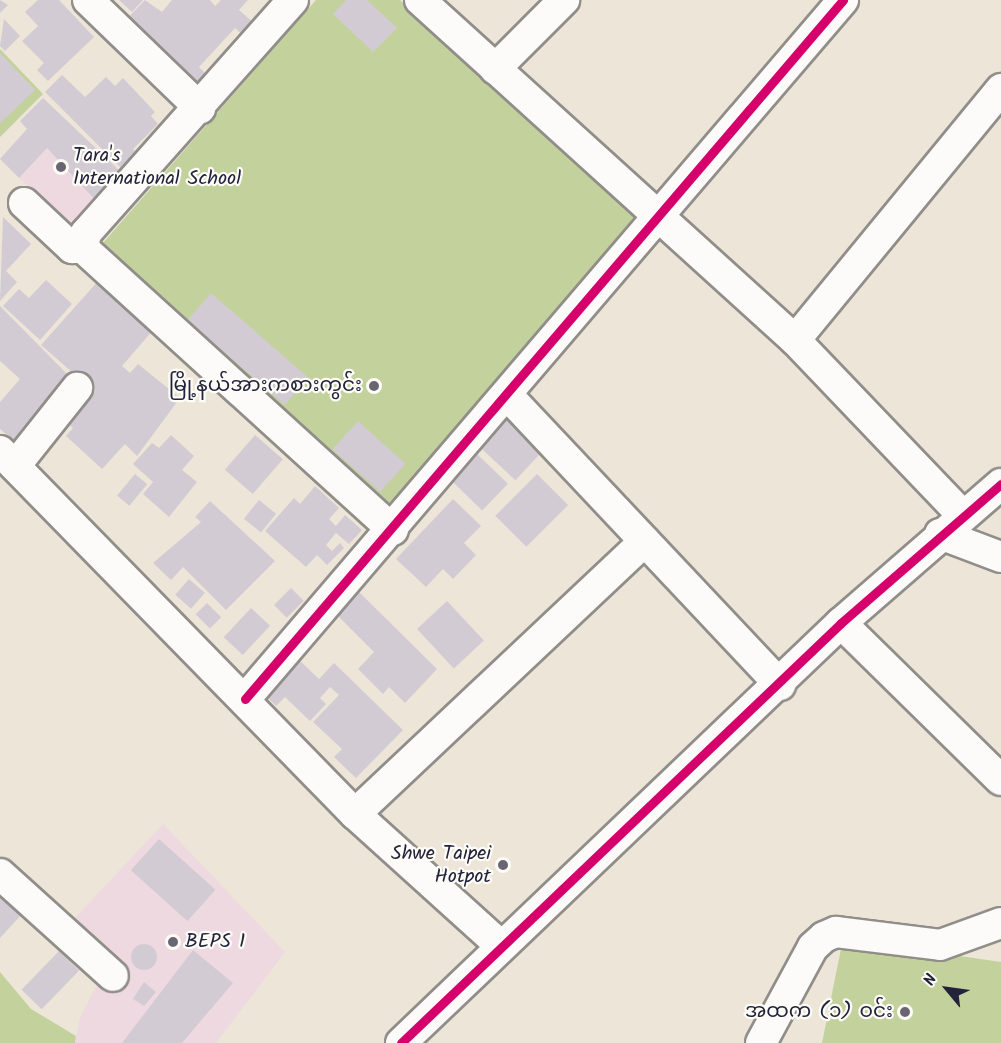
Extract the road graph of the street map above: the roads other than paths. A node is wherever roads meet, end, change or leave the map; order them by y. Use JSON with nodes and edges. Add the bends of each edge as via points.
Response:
{"nodes":[{"id":1,"x":88,"y":0,"type":"edge"},
{"id":2,"x":293,"y":0,"type":"edge"},
{"id":3,"x":420,"y":0,"type":"edge"},
{"id":4,"x":564,"y":0,"type":"edge"},
{"id":5,"x":843,"y":0,"type":"edge"},
{"id":6,"x":495,"y":69,"type":"junction"},
{"id":7,"x":1001,"y":89,"type":"edge"},
{"id":8,"x":200,"y":108,"type":"junction"},
{"id":9,"x":24,"y":204,"type":"dead end"},
{"id":10,"x":656,"y":217,"type":"junction"},
{"id":11,"x":83,"y":248,"type":"junction"},
{"id":12,"x":795,"y":340,"type":"junction"},
{"id":13,"x":77,"y":388,"type":"dead end"},
{"id":14,"x":508,"y":396,"type":"junction"},
{"id":15,"x":7,"y":458,"type":"edge"},
{"id":16,"x":1001,"y":484,"type":"edge"},
{"id":17,"x":952,"y":525,"type":"junction"},
{"id":18,"x":393,"y":530,"type":"junction"},
{"id":19,"x":645,"y":541,"type":"junction"},
{"id":20,"x":1001,"y":557,"type":"edge"},
{"id":21,"x":841,"y":623,"type":"junction"},
{"id":22,"x":780,"y":685,"type":"junction"},
{"id":23,"x":245,"y":699,"type":"junction"},
{"id":24,"x":1001,"y":780,"type":"edge"},
{"id":25,"x":355,"y":814,"type":"junction"},
{"id":26,"x":0,"y":874,"type":"edge"},
{"id":27,"x":1001,"y":923,"type":"edge"},
{"id":28,"x":501,"y":946,"type":"junction"},
{"id":29,"x":113,"y":976,"type":"dead end"},
{"id":30,"x":401,"y":1043,"type":"edge"},
{"id":31,"x":761,"y":1043,"type":"edge"}],
"edges":[{"from":1,"to":8,"type":"street"},
{"from":2,"to":8,"type":"street"},
{"from":3,"to":6,"type":"street"},
{"from":4,"to":6,"type":"street"},
{"from":5,"to":10,"type":"street"},
{"from":6,"to":10,"type":"street"},
{"from":7,"to":12,"type":"street"},
{"from":8,"to":11,"type":"street","via":[[86,232]]},
{"from":9,"to":11,"type":"street","via":[[72,248]]},
{"from":10,"to":12,"type":"street"},
{"from":10,"to":14,"type":"street"},
{"from":11,"to":18,"type":"street"},
{"from":12,"to":17,"type":"street"},
{"from":13,"to":15,"type":"street"},
{"from":14,"to":18,"type":"street"},
{"from":14,"to":19,"type":"street"},
{"from":15,"to":23,"type":"street"},
{"from":16,"to":17,"type":"street"},
{"from":17,"to":20,"type":"street"},
{"from":17,"to":21,"type":"street"},
{"from":18,"to":23,"type":"street"},
{"from":19,"to":22,"type":"street"},
{"from":19,"to":25,"type":"street"},
{"from":21,"to":22,"type":"street"},
{"from":21,"to":24,"type":"street"},
{"from":22,"to":28,"type":"street"},
{"from":23,"to":25,"type":"street"},
{"from":25,"to":28,"type":"street"},
{"from":26,"to":29,"type":"street"},
{"from":27,"to":31,"type":"street","via":[[940,945],[830,934],[813,947]]},
{"from":28,"to":30,"type":"street"}]}
